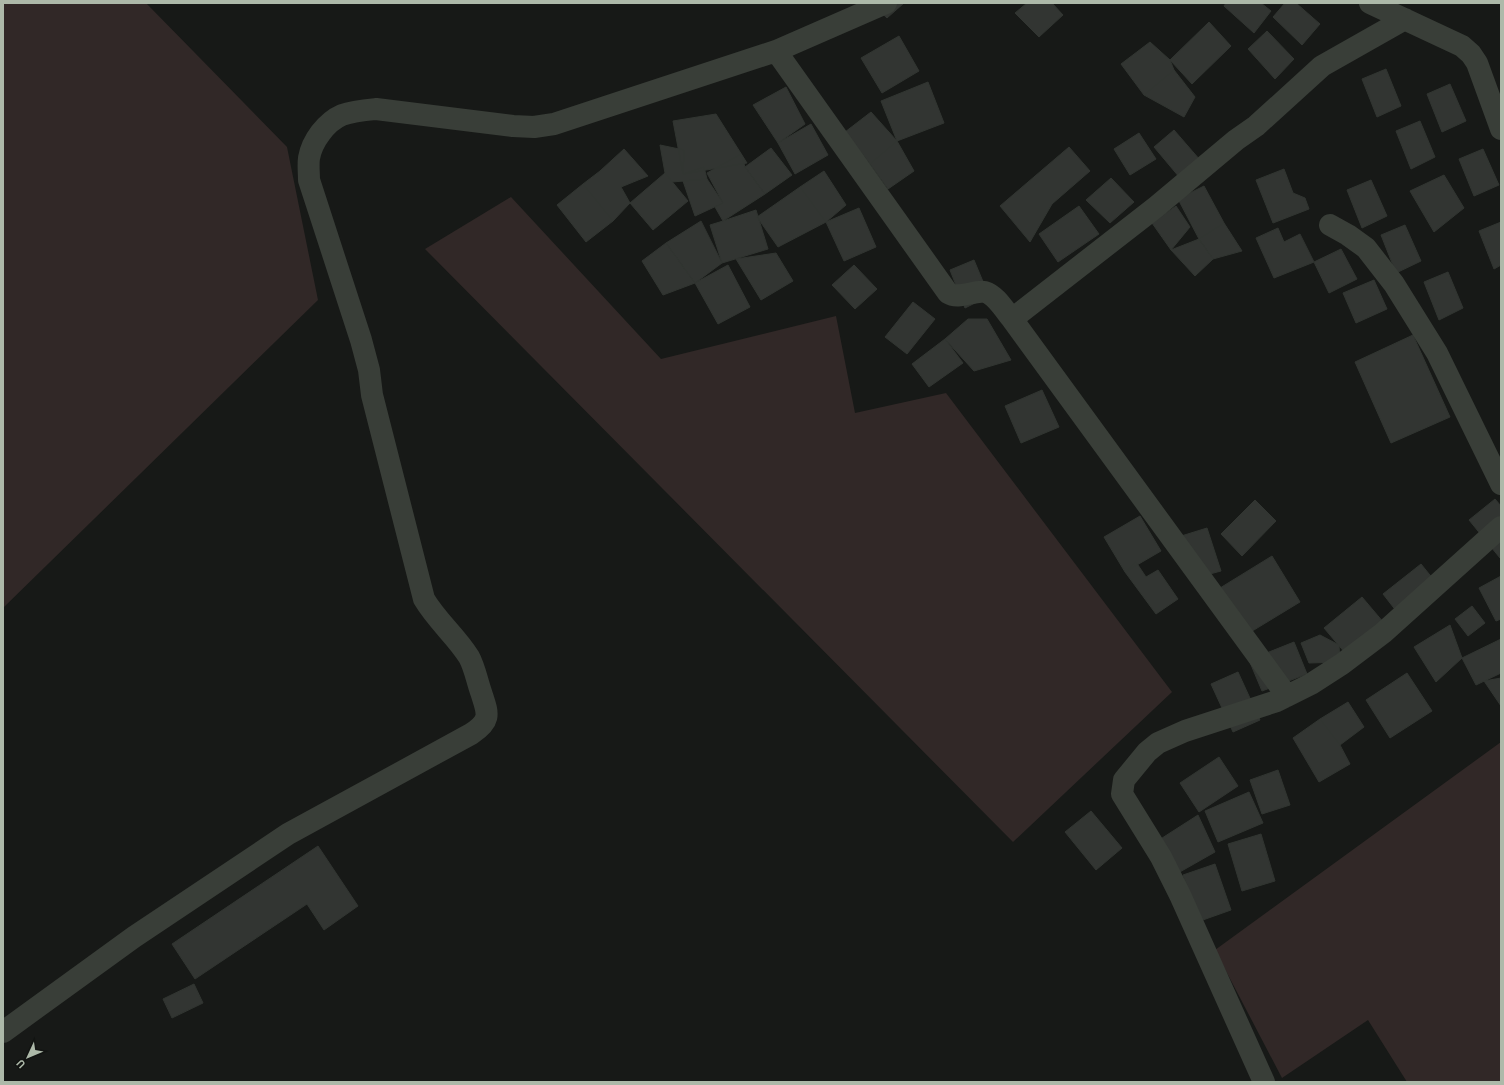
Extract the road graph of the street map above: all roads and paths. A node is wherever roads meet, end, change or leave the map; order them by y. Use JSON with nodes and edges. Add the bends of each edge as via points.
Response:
{"nodes":[{"id":1,"x":886,"y":3,"type":"edge"},
{"id":2,"x":1370,"y":3,"type":"edge"},
{"id":3,"x":1405,"y":19,"type":"junction"},
{"id":4,"x":776,"y":51,"type":"junction"},
{"id":5,"x":1501,"y":129,"type":"edge"},
{"id":6,"x":1330,"y":225,"type":"dead end"},
{"id":7,"x":1012,"y":320,"type":"junction"},
{"id":8,"x":1501,"y":484,"type":"edge"},
{"id":9,"x":1501,"y":527,"type":"edge"},
{"id":10,"x":1287,"y":696,"type":"junction"},
{"id":11,"x":3,"y":1032,"type":"edge"},
{"id":12,"x":1264,"y":1082,"type":"edge"}],
"edges":[{"from":1,"to":4,"type":"street"},
{"from":2,"to":3,"type":"street"},
{"from":3,"to":5,"type":"street","via":[[1462,46],[1471,54],[1478,64]]},
{"from":3,"to":7,"type":"street","via":[[1322,66],[1256,126]]},
{"from":4,"to":7,"type":"street","via":[[948,293],[954,296],[985,292],[994,297]]},
{"from":4,"to":11,"type":"street","via":[[554,124],[534,127],[513,126],[376,109],[341,116],[326,126],[315,141],[309,158],[309,180],[367,362],[372,394],[420,588],[433,613],[469,658],[487,710],[487,718],[472,734],[288,834],[134,937]]},
{"from":6,"to":8,"type":"street","via":[[1366,248],[1394,284],[1437,353]]},
{"from":7,"to":10,"type":"street"},
{"from":9,"to":10,"type":"street","via":[[1369,644],[1311,684]]},
{"from":10,"to":12,"type":"street","via":[[1185,731],[1158,743],[1136,764],[1122,786],[1125,801],[1161,857],[1180,895]]}]}
